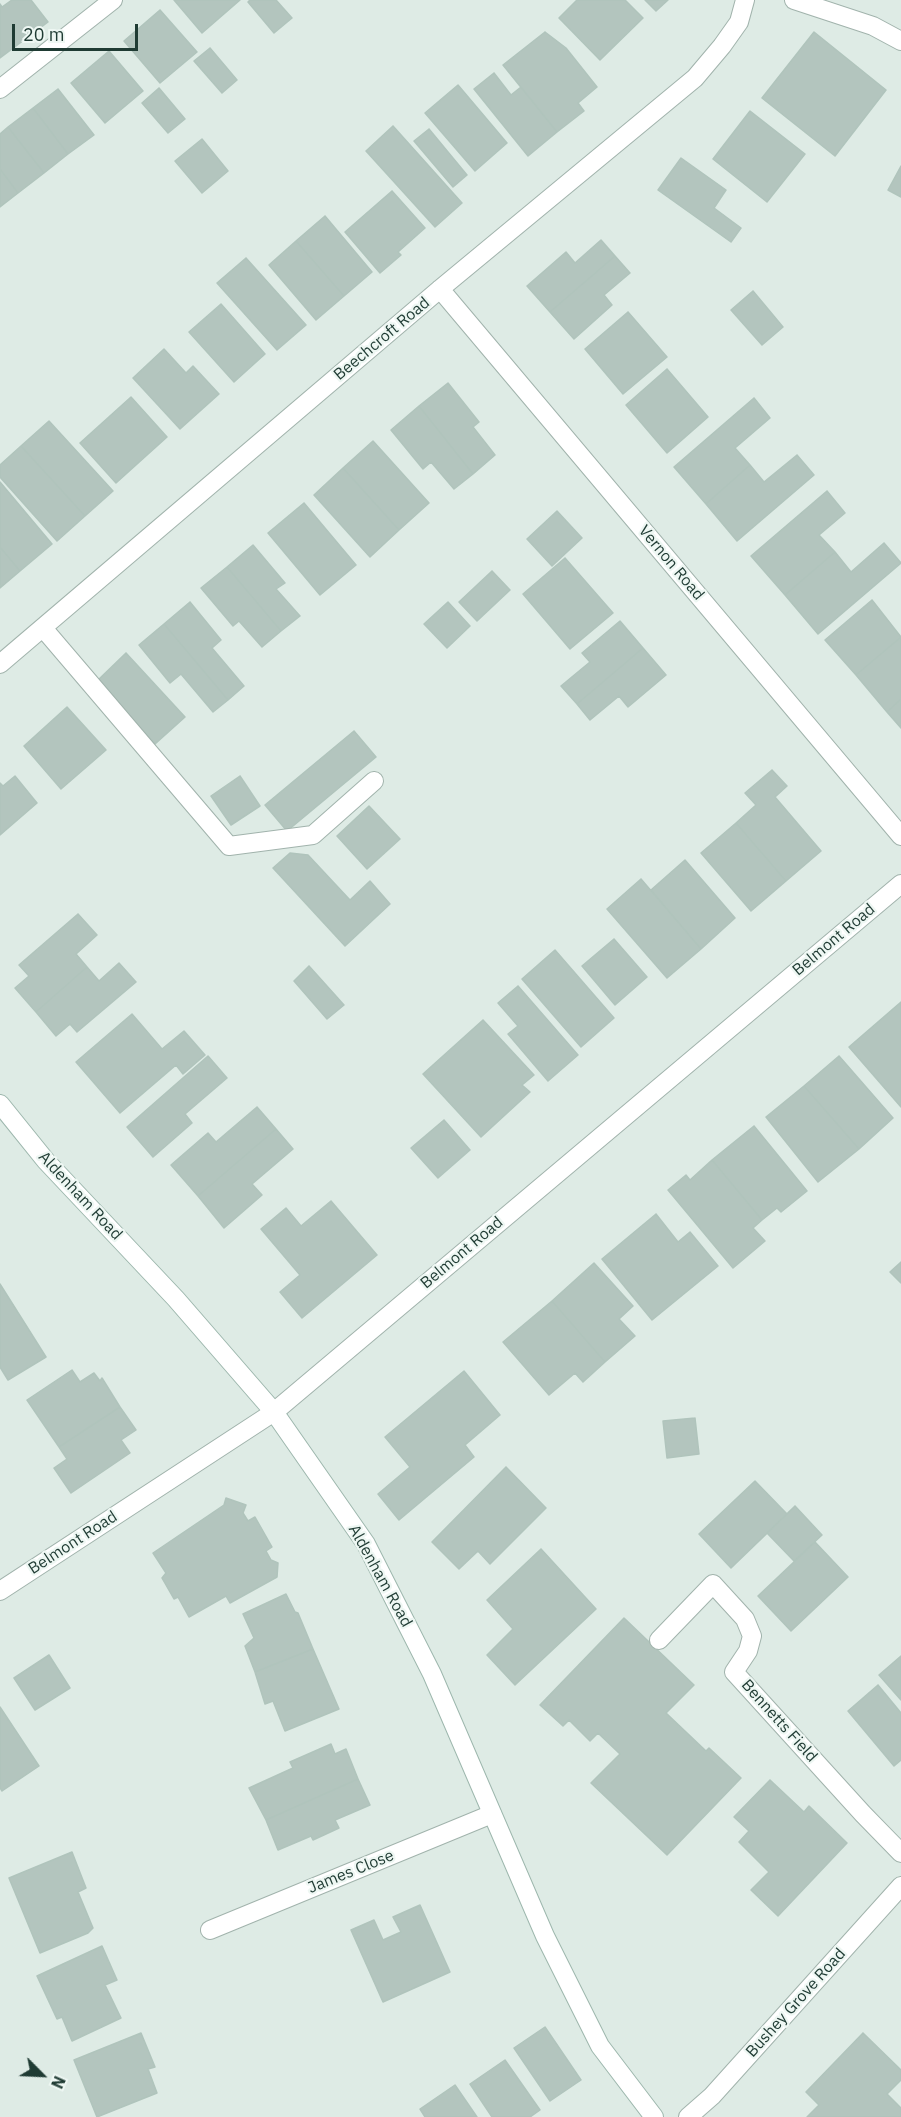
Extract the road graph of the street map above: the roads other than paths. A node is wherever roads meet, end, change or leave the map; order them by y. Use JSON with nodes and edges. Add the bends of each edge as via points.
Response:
{"nodes":[{"id":1,"x":113,"y":0,"type":"edge"},
{"id":2,"x":745,"y":0,"type":"edge"},
{"id":3,"x":794,"y":0,"type":"edge"},
{"id":4,"x":901,"y":41,"type":"edge"},
{"id":5,"x":0,"y":89,"type":"edge"},
{"id":6,"x":440,"y":290,"type":"junction"},
{"id":7,"x":43,"y":628,"type":"junction"},
{"id":8,"x":0,"y":664,"type":"edge"},
{"id":9,"x":374,"y":781,"type":"dead end"},
{"id":10,"x":901,"y":836,"type":"edge"},
{"id":11,"x":901,"y":884,"type":"edge"},
{"id":12,"x":0,"y":1104,"type":"edge"},
{"id":13,"x":274,"y":1412,"type":"junction"},
{"id":14,"x":0,"y":1591,"type":"edge"},
{"id":15,"x":659,"y":1640,"type":"dead end"},
{"id":16,"x":492,"y":1814,"type":"junction"},
{"id":17,"x":901,"y":1853,"type":"edge"},
{"id":18,"x":901,"y":1886,"type":"edge"},
{"id":19,"x":210,"y":1930,"type":"dead end"},
{"id":20,"x":654,"y":2117,"type":"edge"},
{"id":21,"x":688,"y":2117,"type":"edge"}],
"edges":[{"from":1,"to":5,"type":"street"},
{"from":2,"to":6,"type":"street","name":"Beechcroft Road","via":[[739,22],[695,78]]},
{"from":3,"to":4,"type":"street","via":[[873,26]]},
{"from":6,"to":7,"type":"street","name":"Beechcroft Road"},
{"from":6,"to":10,"type":"street","name":"Vernon Road"},
{"from":7,"to":8,"type":"street","name":"Beechcroft Road"},
{"from":7,"to":9,"type":"street","via":[[229,846],[313,835]]},
{"from":11,"to":13,"type":"street","name":"Belmont Road"},
{"from":12,"to":13,"type":"street","name":"Aldenham Road","via":[[46,1161],[176,1299]]},
{"from":13,"to":14,"type":"street","name":"Belmont Road"},
{"from":13,"to":16,"type":"street","name":"Aldenham Road","via":[[366,1544],[432,1674]]},
{"from":15,"to":17,"type":"street","name":"Bennetts Field","via":[[713,1584],[745,1619],[752,1636],[748,1651],[734,1672]]},
{"from":16,"to":19,"type":"street","name":"James Close"},
{"from":16,"to":20,"type":"street","name":"Aldenham Road","via":[[545,1936],[600,2046]]},
{"from":18,"to":21,"type":"street","name":"Bushey Grove Road","via":[[712,2096]]}]}
